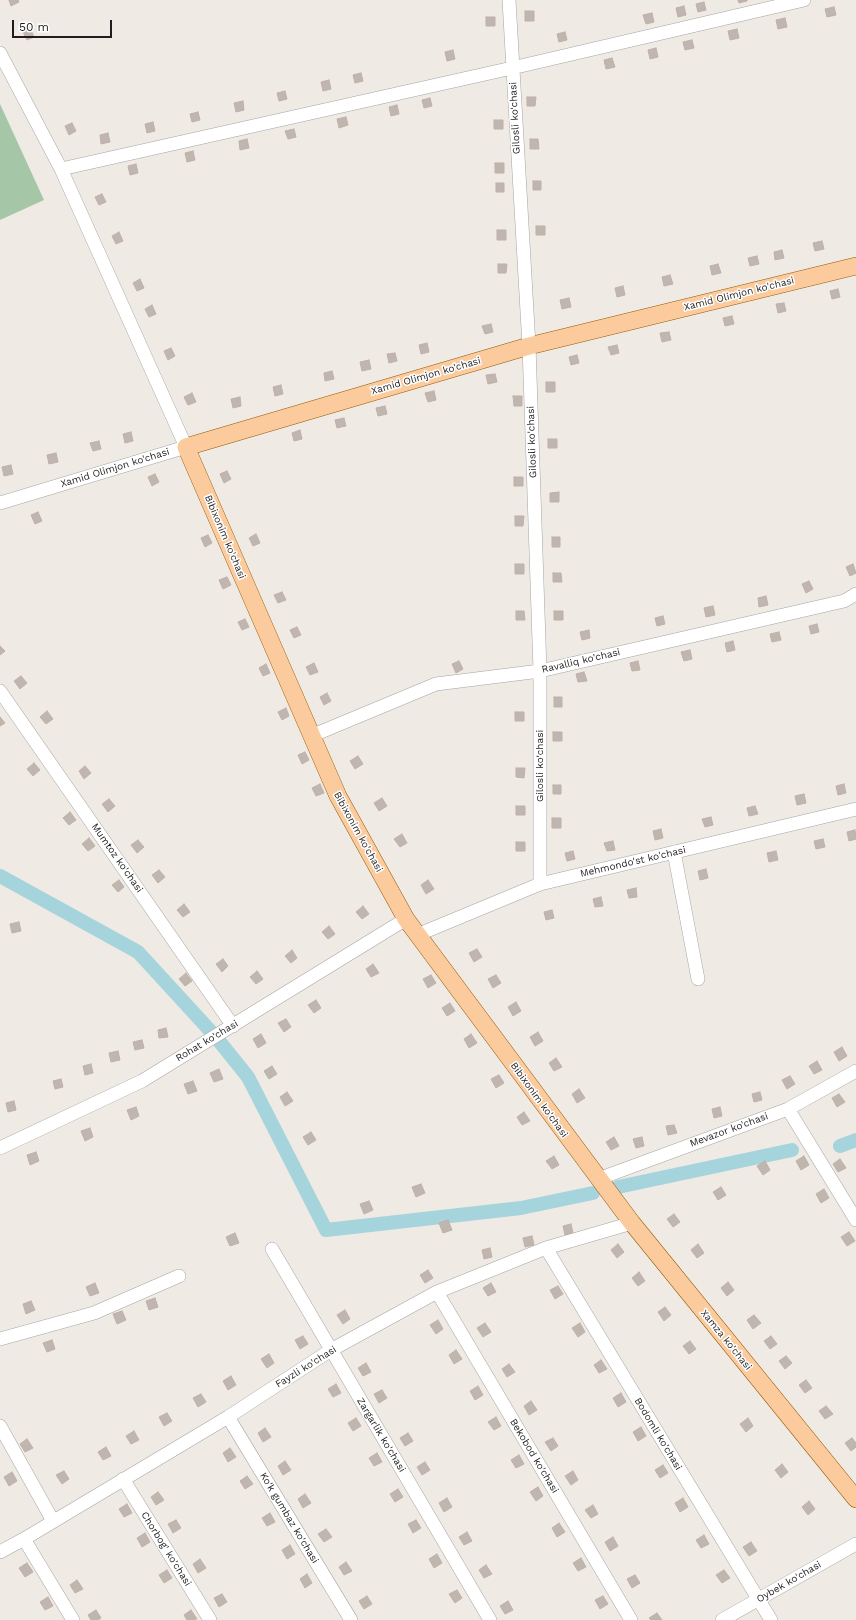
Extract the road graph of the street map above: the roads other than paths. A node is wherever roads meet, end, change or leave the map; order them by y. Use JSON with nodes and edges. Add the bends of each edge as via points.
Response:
{"nodes":[{"id":1,"x":508,"y":0,"type":"edge"},
{"id":2,"x":804,"y":0,"type":"edge"},
{"id":3,"x":0,"y":53,"type":"edge"},
{"id":4,"x":512,"y":68,"type":"junction"},
{"id":5,"x":61,"y":169,"type":"junction"},
{"id":6,"x":856,"y":266,"type":"edge"},
{"id":7,"x":528,"y":346,"type":"junction"},
{"id":8,"x":186,"y":447,"type":"junction"},
{"id":9,"x":0,"y":503,"type":"edge"},
{"id":10,"x":856,"y":594,"type":"edge"},
{"id":11,"x":540,"y":671,"type":"junction"},
{"id":12,"x":0,"y":691,"type":"edge"},
{"id":13,"x":311,"y":736,"type":"junction"},
{"id":14,"x":856,"y":810,"type":"edge"},
{"id":15,"x":674,"y":852,"type":"junction"},
{"id":16,"x":540,"y":884,"type":"junction"},
{"id":17,"x":406,"y":919,"type":"junction"},
{"id":18,"x":417,"y":935,"type":"junction"},
{"id":19,"x":698,"y":979,"type":"dead end"},
{"id":20,"x":232,"y":1026,"type":"junction"},
{"id":21,"x":856,"y":1071,"type":"edge"},
{"id":22,"x":788,"y":1108,"type":"junction"},
{"id":23,"x":0,"y":1148,"type":"edge"},
{"id":24,"x":598,"y":1179,"type":"junction"},
{"id":25,"x":856,"y":1220,"type":"edge"},
{"id":26,"x":632,"y":1223,"type":"junction"},
{"id":27,"x":546,"y":1248,"type":"junction"},
{"id":28,"x":272,"y":1249,"type":"dead end"},
{"id":29,"x":179,"y":1276,"type":"dead end"},
{"id":30,"x":437,"y":1292,"type":"junction"},
{"id":31,"x":0,"y":1339,"type":"edge"},
{"id":32,"x":331,"y":1350,"type":"junction"},
{"id":33,"x":228,"y":1417,"type":"junction"},
{"id":34,"x":0,"y":1426,"type":"edge"},
{"id":35,"x":123,"y":1479,"type":"junction"},
{"id":36,"x":856,"y":1499,"type":"edge"},
{"id":37,"x":53,"y":1521,"type":"junction"},
{"id":38,"x":24,"y":1539,"type":"junction"},
{"id":39,"x":856,"y":1544,"type":"edge"},
{"id":40,"x":0,"y":1552,"type":"edge"},
{"id":41,"x":758,"y":1599,"type":"junction"},
{"id":42,"x":73,"y":1620,"type":"edge"},
{"id":43,"x":210,"y":1620,"type":"edge"},
{"id":44,"x":351,"y":1620,"type":"edge"},
{"id":45,"x":490,"y":1620,"type":"edge"},
{"id":46,"x":631,"y":1620,"type":"edge"},
{"id":47,"x":722,"y":1620,"type":"edge"},
{"id":48,"x":771,"y":1620,"type":"edge"}],
"edges":[{"from":1,"to":4,"type":"street","name":"Gilosli ko'chasi"},
{"from":2,"to":4,"type":"street"},
{"from":3,"to":5,"type":"street"},
{"from":4,"to":5,"type":"street"},
{"from":4,"to":7,"type":"street","name":"Gilosli ko'chasi"},
{"from":5,"to":8,"type":"street"},
{"from":6,"to":7,"type":"main road","name":"Xamid Olimjon ko'chasi"},
{"from":7,"to":8,"type":"main road","name":"Xamid Olimjon ko'chasi"},
{"from":7,"to":11,"type":"street","name":"Gilosli ko'chasi"},
{"from":8,"to":9,"type":"street","name":"Xamid Olimjon ko'chasi"},
{"from":8,"to":13,"type":"main road","name":"Bibixonim ko'chasi"},
{"from":10,"to":11,"type":"street","name":"Ravalliq ko'chasi","via":[[844,601]]},
{"from":11,"to":13,"type":"street","name":"Ravalliq ko'chasi","via":[[436,684]]},
{"from":11,"to":16,"type":"street","name":"Gilosli ko'chasi"},
{"from":12,"to":20,"type":"street","name":"Mumtoz ko'chasi"},
{"from":13,"to":17,"type":"main road","name":"Bibixonim ko'chasi","via":[[338,796]]},
{"from":14,"to":15,"type":"street","name":"Mehmondo'st ko'chasi"},
{"from":15,"to":16,"type":"street","name":"Mehmondo'st ko'chasi"},
{"from":15,"to":19,"type":"street"},
{"from":16,"to":18,"type":"street","name":"Mehmondo'st ko'chasi"},
{"from":17,"to":18,"type":"main road","name":"Bibixonim ko'chasi"},
{"from":17,"to":20,"type":"street","name":"Rohat ko'chasi"},
{"from":18,"to":24,"type":"main road","name":"Bibixonim ko'chasi"},
{"from":20,"to":23,"type":"street","name":"Rohat ko'chasi","via":[[142,1081]]},
{"from":21,"to":22,"type":"street","name":"Mevazor ko'chasi"},
{"from":22,"to":24,"type":"street","name":"Mevazor ko'chasi"},
{"from":22,"to":25,"type":"street"},
{"from":24,"to":26,"type":"main road","name":"Xamza ko'chasi"},
{"from":26,"to":27,"type":"street","name":"Fayzli ko'chasi"},
{"from":26,"to":36,"type":"main road","name":"Xamza ko'chasi"},
{"from":27,"to":30,"type":"street","name":"Fayzli ko'chasi"},
{"from":27,"to":41,"type":"street","name":"Bodomli ko'chasi"},
{"from":28,"to":32,"type":"street","name":"Zargarlik ko'chasi"},
{"from":29,"to":31,"type":"street","via":[[94,1313]]},
{"from":30,"to":32,"type":"street","name":"Fayzli ko'chasi"},
{"from":30,"to":46,"type":"street","name":"Bekobod ko'chasi"},
{"from":32,"to":33,"type":"street","name":"Fayzli ko'chasi"},
{"from":32,"to":45,"type":"street","name":"Zargarlik ko'chasi"},
{"from":33,"to":35,"type":"street","name":"Fayzli ko'chasi"},
{"from":33,"to":44,"type":"street","name":"Ko'k gumbaz ko'chasi"},
{"from":34,"to":37,"type":"street"},
{"from":35,"to":37,"type":"street","name":"Fayzli ko'chasi"},
{"from":35,"to":43,"type":"street","name":"Chorbog' ko'chasi"},
{"from":37,"to":38,"type":"street","name":"Fayzli ko'chasi"},
{"from":38,"to":40,"type":"street","name":"Fayzli ko'chasi"},
{"from":38,"to":42,"type":"street"},
{"from":39,"to":41,"type":"street","name":"Oybek ko'chasi"},
{"from":41,"to":47,"type":"street","name":"Oybek ko'chasi"},
{"from":41,"to":48,"type":"street","name":"Bodomli ko'chasi"}]}
